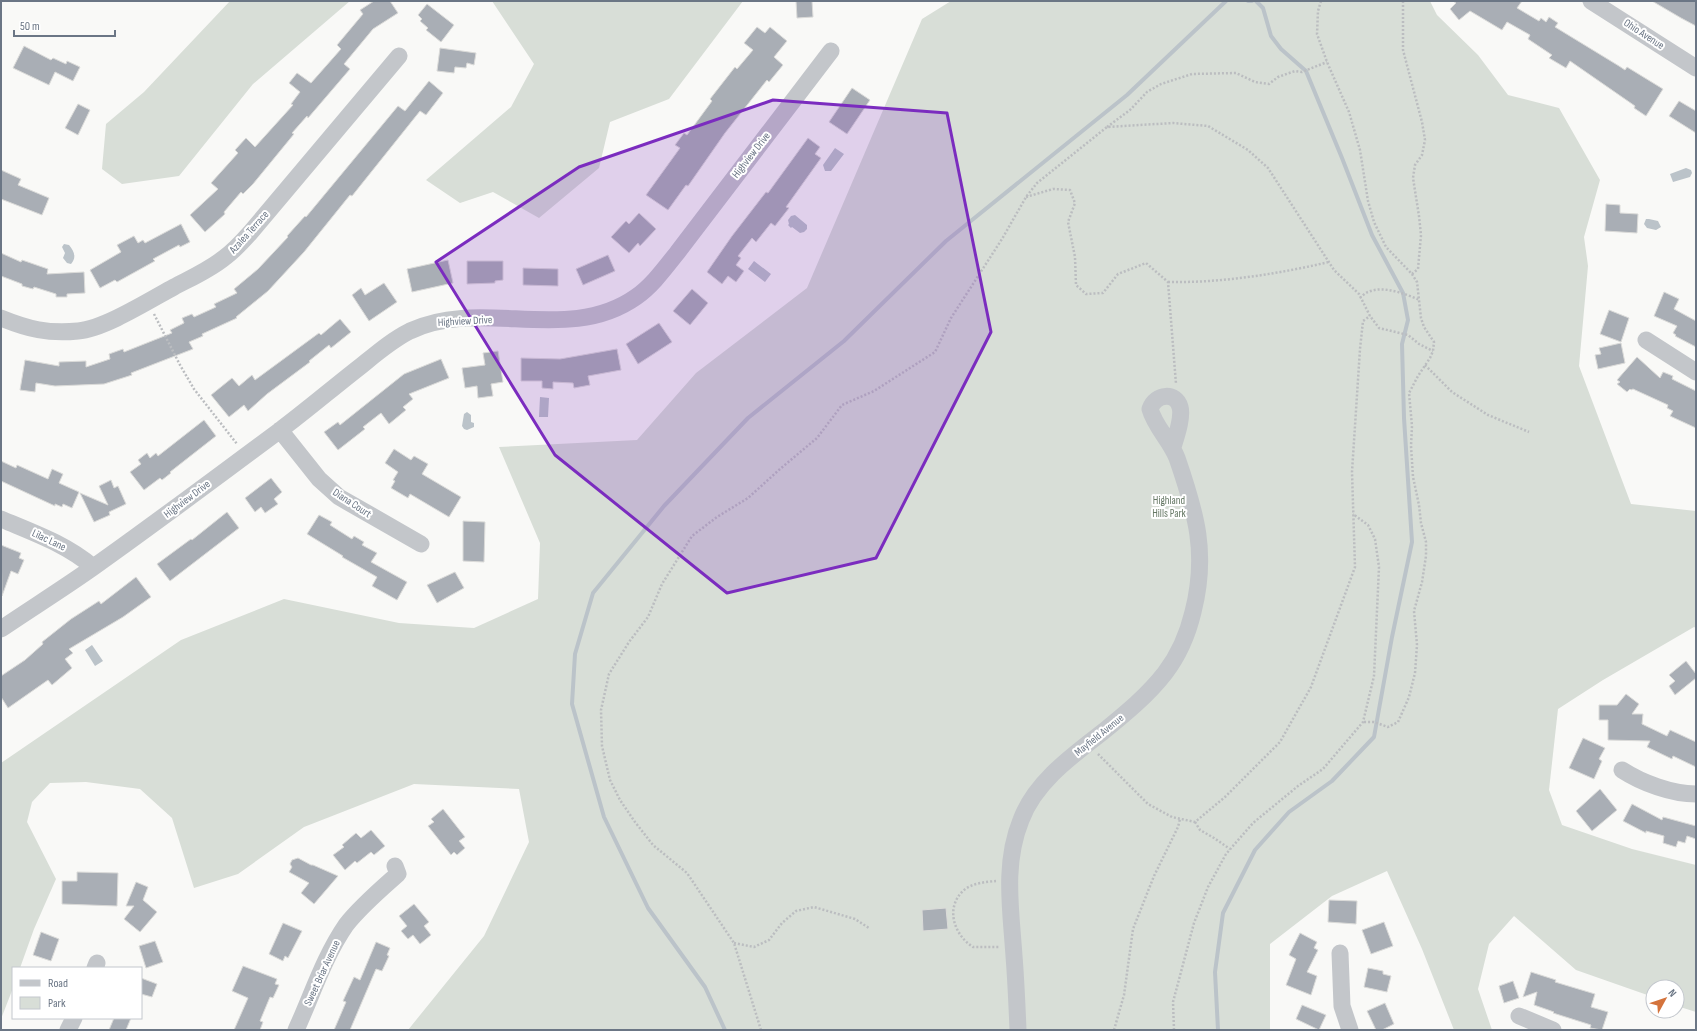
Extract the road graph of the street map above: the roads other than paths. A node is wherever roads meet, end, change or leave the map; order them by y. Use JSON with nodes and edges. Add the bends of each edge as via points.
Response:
{"nodes":[{"id":1,"x":1591,"y":1,"type":"edge"},
{"id":2,"x":831,"y":51,"type":"dead end"},
{"id":3,"x":399,"y":56,"type":"dead end"},
{"id":4,"x":1696,"y":68,"type":"edge"},
{"id":5,"x":1,"y":318,"type":"edge"},
{"id":6,"x":1646,"y":340,"type":"dead end"},
{"id":7,"x":1696,"y":372,"type":"edge"},
{"id":8,"x":280,"y":430,"type":"junction"},
{"id":9,"x":1173,"y":447,"type":"junction"},
{"id":10,"x":1,"y":519,"type":"edge"},
{"id":11,"x":421,"y":544,"type":"dead end"},
{"id":12,"x":93,"y":567,"type":"junction"},
{"id":13,"x":1,"y":628,"type":"edge"},
{"id":14,"x":1622,"y":770,"type":"dead end"},
{"id":15,"x":1696,"y":794,"type":"edge"},
{"id":16,"x":395,"y":866,"type":"dead end"},
{"id":17,"x":1340,"y":953,"type":"dead end"},
{"id":18,"x":1519,"y":1016,"type":"dead end"},
{"id":19,"x":74,"y":1019,"type":"edge"},
{"id":20,"x":68,"y":1030,"type":"edge"},
{"id":21,"x":296,"y":1030,"type":"edge"},
{"id":22,"x":1018,"y":1030,"type":"edge"},
{"id":23,"x":1350,"y":1030,"type":"edge"},
{"id":24,"x":1553,"y":1030,"type":"edge"}],
"edges":[{"from":1,"to":4,"type":"street","name":"Ohio Avenue"},
{"from":2,"to":8,"type":"street","name":"Highview Drive","via":[[677,253],[653,282],[636,297],[603,314],[569,320],[469,318],[436,321],[424,325],[390,343]]},
{"from":3,"to":5,"type":"street","name":"Azalea Terrace","via":[[235,249],[204,271],[148,302],[86,330],[45,331],[26,328]]},
{"from":6,"to":7,"type":"street"},
{"from":8,"to":11,"type":"street","name":"Diana Court","via":[[319,479],[339,497]]},
{"from":8,"to":12,"type":"street","name":"Highview Drive"},
{"from":9,"to":9,"type":"street","name":"Mayfield Avenue","via":[[1180,407],[1177,401],[1168,396],[1161,396],[1150,409],[1156,424]]},
{"from":9,"to":22,"type":"street","name":"Mayfield Avenue","via":[[1193,508],[1199,538],[1200,577],[1190,622],[1167,671],[1134,706],[1055,773],[1030,801],[1021,819],[1014,839],[1009,881]]},
{"from":10,"to":12,"type":"street","name":"Lilac Lane","via":[[52,540],[80,556]]},
{"from":12,"to":13,"type":"street","name":"Highview Drive"},
{"from":14,"to":15,"type":"street","via":[[1668,790]]},
{"from":16,"to":21,"type":"street","name":"Sweet Briar Avenue","via":[[398,874],[356,914],[337,940]]},
{"from":17,"to":23,"type":"street","via":[[1342,1006]]},
{"from":18,"to":24,"type":"street"},
{"from":19,"to":20,"type":"street"}]}
